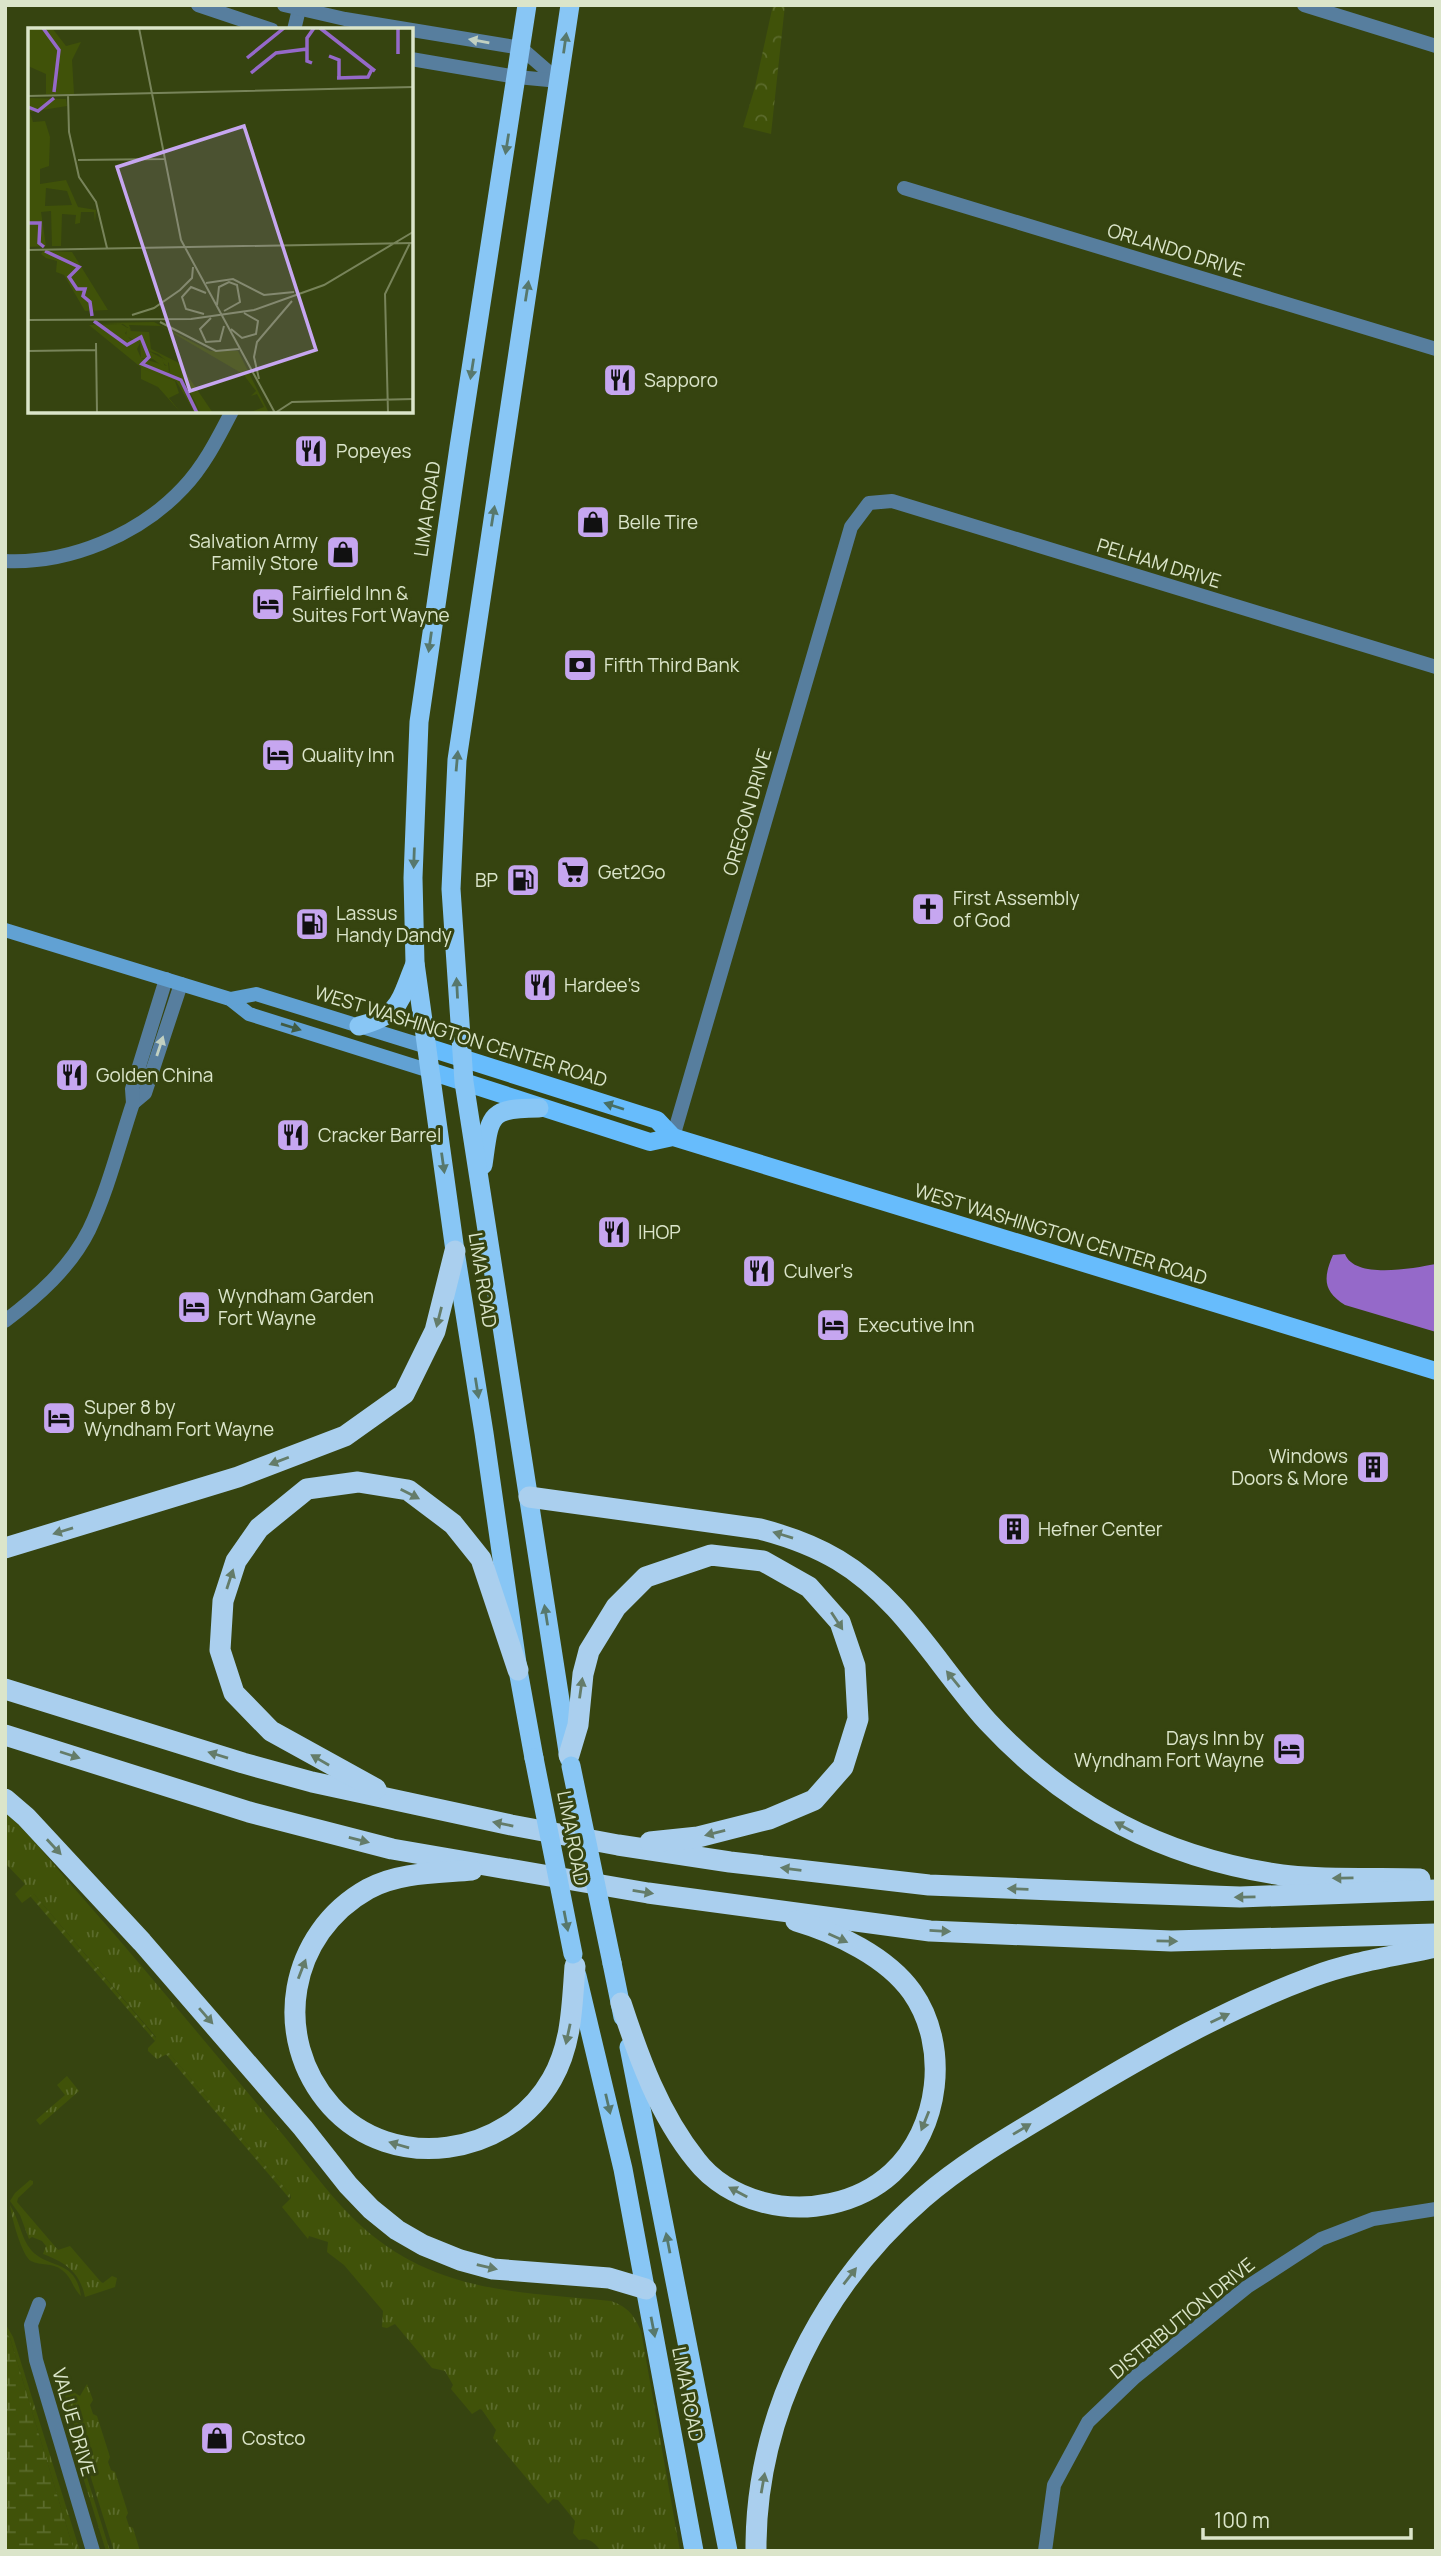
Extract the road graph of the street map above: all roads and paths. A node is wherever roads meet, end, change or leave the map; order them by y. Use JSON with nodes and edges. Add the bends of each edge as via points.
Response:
{"nodes":[{"id":1,"x":198,"y":5,"type":"edge"},
{"id":2,"x":284,"y":5,"type":"edge"},
{"id":3,"x":527,"y":5,"type":"edge"},
{"id":4,"x":570,"y":5,"type":"edge"},
{"id":5,"x":1304,"y":5,"type":"edge"},
{"id":6,"x":300,"y":8,"type":"edge"},
{"id":7,"x":266,"y":28,"type":"edge"},
{"id":8,"x":295,"y":28,"type":"edge"},
{"id":9,"x":410,"y":28,"type":"edge"},
{"id":10,"x":413,"y":28,"type":"edge"},
{"id":11,"x":1436,"y":46,"type":"edge"},
{"id":12,"x":521,"y":48,"type":"junction"},
{"id":13,"x":413,"y":59,"type":"edge"},
{"id":14,"x":517,"y":77,"type":"junction"},
{"id":15,"x":559,"y":81,"type":"junction"},
{"id":16,"x":904,"y":188,"type":"dead end"},
{"id":17,"x":1436,"y":349,"type":"edge"},
{"id":18,"x":231,"y":413,"type":"edge"},
{"id":19,"x":869,"y":503,"type":"joint"},
{"id":20,"x":5,"y":561,"type":"edge"},
{"id":21,"x":1436,"y":667,"type":"edge"},
{"id":22,"x":5,"y":930,"type":"edge"},
{"id":23,"x":415,"y":963,"type":"junction"},
{"id":24,"x":166,"y":979,"type":"junction"},
{"id":25,"x":181,"y":984,"type":"junction"},
{"id":26,"x":230,"y":999,"type":"junction"},
{"id":27,"x":359,"y":1026,"type":"junction"},
{"id":28,"x":427,"y":1047,"type":"junction"},
{"id":29,"x":461,"y":1056,"type":"junction"},
{"id":30,"x":430,"y":1071,"type":"junction"},
{"id":31,"x":464,"y":1082,"type":"junction"},
{"id":32,"x":133,"y":1102,"type":"junction"},
{"id":33,"x":539,"y":1108,"type":"junction"},
{"id":34,"x":673,"y":1137,"type":"junction"},
{"id":35,"x":479,"y":1190,"type":"junction"},
{"id":36,"x":455,"y":1251,"type":"junction"},
{"id":37,"x":5,"y":1321,"type":"edge"},
{"id":38,"x":1436,"y":1371,"type":"edge"},
{"id":39,"x":529,"y":1497,"type":"junction"},
{"id":40,"x":5,"y":1548,"type":"edge"},
{"id":41,"x":518,"y":1670,"type":"junction"},
{"id":42,"x":5,"y":1689,"type":"edge"},
{"id":43,"x":5,"y":1735,"type":"edge"},
{"id":44,"x":570,"y":1760,"type":"junction"},
{"id":45,"x":5,"y":1800,"type":"edge"},
{"id":46,"x":403,"y":1803,"type":"junction"},
{"id":47,"x":618,"y":1845,"type":"junction"},
{"id":48,"x":503,"y":1868,"type":"junction"},
{"id":49,"x":1436,"y":1880,"type":"edge"},
{"id":50,"x":1436,"y":1889,"type":"edge"},
{"id":51,"x":751,"y":1906,"type":"junction"},
{"id":52,"x":1436,"y":1934,"type":"edge"},
{"id":53,"x":1436,"y":1947,"type":"edge"},
{"id":54,"x":574,"y":1960,"type":"junction"},
{"id":55,"x":621,"y":2003,"type":"junction"},
{"id":56,"x":1436,"y":2209,"type":"edge"},
{"id":57,"x":646,"y":2289,"type":"junction"},
{"id":58,"x":39,"y":2304,"type":"dead end"},
{"id":59,"x":93,"y":2551,"type":"edge"},
{"id":60,"x":694,"y":2551,"type":"edge"},
{"id":61,"x":728,"y":2551,"type":"edge"},
{"id":62,"x":756,"y":2551,"type":"edge"},
{"id":63,"x":1045,"y":2551,"type":"edge"}],
"edges":[{"from":1,"to":7,"type":"street"},
{"from":2,"to":6,"type":"street"},
{"from":3,"to":12,"type":"highway","name":"LIMA ROAD"},
{"from":15,"to":4,"type":"highway","name":"LIMA ROAD","one_way":true},
{"from":5,"to":11,"type":"street"},
{"from":6,"to":8,"type":"street"},
{"from":9,"to":6,"type":"street","one_way":true},
{"from":12,"to":10,"type":"street","one_way":true},
{"from":12,"to":14,"type":"highway","name":"LIMA ROAD"},
{"from":12,"to":15,"type":"street"},
{"from":13,"to":14,"type":"street"},
{"from":14,"to":15,"type":"street"},
{"from":14,"to":23,"type":"highway","name":"LIMA ROAD","one_way":true,"via":[[419,722]]},
{"from":29,"to":15,"type":"highway","name":"LIMA ROAD","one_way":true,"via":[[451,888],[457,760]]},
{"from":16,"to":17,"type":"street","name":"ORLANDO DRIVE"},
{"from":18,"to":20,"type":"street","via":[[183,488],[127,531],[42,561]]},
{"from":19,"to":21,"type":"street","name":"PELHAM DRIVE","via":[[892,501]]},
{"from":19,"to":34,"type":"street","name":"OREGON DRIVE","via":[[850,527]]},
{"from":22,"to":24,"type":"main road","name":"WEST WASHINGTON CENTER ROAD"},
{"from":23,"to":27,"type":"highway","via":[[389,1015]]},
{"from":23,"to":28,"type":"highway","name":"LIMA ROAD"},
{"from":24,"to":25,"type":"main road","name":"WEST WASHINGTON CENTER ROAD"},
{"from":24,"to":32,"type":"street","via":[[132,1089]]},
{"from":25,"to":26,"type":"main road","name":"WEST WASHINGTON CENTER ROAD"},
{"from":32,"to":25,"type":"street","one_way":true,"via":[[145,1093]]},
{"from":26,"to":27,"type":"main road","name":"WEST WASHINGTON CENTER ROAD","via":[[256,994]]},
{"from":26,"to":30,"type":"main road","name":"WEST WASHINGTON CENTER ROAD","one_way":true,"via":[[249,1014]]},
{"from":27,"to":28,"type":"main road","name":"WEST WASHINGTON CENTER ROAD"},
{"from":28,"to":29,"type":"main road","name":"WEST WASHINGTON CENTER ROAD"},
{"from":28,"to":30,"type":"highway","name":"LIMA ROAD"},
{"from":29,"to":31,"type":"highway","name":"LIMA ROAD"},
{"from":34,"to":29,"type":"main road","name":"WEST WASHINGTON CENTER ROAD","one_way":true,"via":[[657,1120]]},
{"from":30,"to":31,"type":"main road","name":"WEST WASHINGTON CENTER ROAD"},
{"from":30,"to":36,"type":"highway","name":"LIMA ROAD","one_way":true},
{"from":31,"to":33,"type":"main road","name":"WEST WASHINGTON CENTER ROAD"},
{"from":31,"to":35,"type":"highway","name":"LIMA ROAD"},
{"from":32,"to":37,"type":"street","via":[[88,1232],[59,1274]]},
{"from":33,"to":34,"type":"main road","name":"WEST WASHINGTON CENTER ROAD","via":[[650,1142]]},
{"from":33,"to":35,"type":"highway","via":[[512,1108],[496,1115],[486,1141]]},
{"from":34,"to":38,"type":"main road","name":"WEST WASHINGTON CENTER ROAD"},
{"from":35,"to":39,"type":"highway","name":"LIMA ROAD"},
{"from":36,"to":40,"type":"highway","one_way":true,"via":[[435,1331],[404,1394],[345,1436],[238,1477]]},
{"from":36,"to":41,"type":"highway","name":"LIMA ROAD","one_way":true},
{"from":44,"to":39,"type":"highway","name":"LIMA ROAD","one_way":true},
{"from":49,"to":39,"type":"highway","one_way":true,"via":[[1283,1875],[1225,1865],[1138,1835],[1091,1809],[1016,1751],[894,1606],[838,1560],[760,1529]]},
{"from":46,"to":41,"type":"highway","one_way":true,"via":[[271,1731],[234,1693],[219,1650],[223,1601],[236,1561],[259,1528],[307,1489],[358,1482],[408,1490],[453,1524],[481,1559]]},
{"from":41,"to":54,"type":"highway","name":"LIMA ROAD","one_way":true,"bridge":true},
{"from":46,"to":42,"type":"highway","one_way":true,"via":[[243,1763]]},
{"from":43,"to":48,"type":"highway","one_way":true,"via":[[249,1812],[392,1849]]},
{"from":44,"to":47,"type":"highway","one_way":true,"via":[[589,1651],[616,1607],[646,1577],[711,1555],[763,1561],[808,1587],[840,1622],[855,1666],[858,1719],[843,1767],[814,1800],[769,1819],[698,1837]]},
{"from":44,"to":55,"type":"highway","name":"LIMA ROAD","bridge":true},
{"from":45,"to":57,"type":"highway","one_way":true,"via":[[142,1942],[348,2185],[397,2230],[460,2260],[494,2269],[609,2278]]},
{"from":47,"to":46,"type":"highway","one_way":true},
{"from":50,"to":47,"type":"highway","one_way":true,"via":[[1240,1897],[929,1885]]},
{"from":48,"to":51,"type":"highway","one_way":true},
{"from":54,"to":48,"type":"highway","one_way":true,"via":[[571,2024],[553,2078],[513,2125],[482,2140],[444,2149],[408,2148],[380,2139],[332,2107],[311,2080],[299,2049],[294,2016],[297,1978],[323,1926],[370,1887],[422,1875]]},
{"from":51,"to":52,"type":"highway","one_way":true,"via":[[930,1931],[1158,1941]]},
{"from":51,"to":55,"type":"highway","one_way":true,"via":[[853,1945],[887,1966],[913,1992],[928,2025],[935,2082],[925,2124],[892,2172],[840,2202],[807,2207],[747,2198],[718,2182],[697,2161],[669,2119],[643,2070]]},
{"from":62,"to":53,"type":"highway","one_way":true,"via":[[761,2490],[776,2418],[806,2346],[853,2272],[922,2199],[967,2163],[1194,2030],[1314,1976]]},
{"from":54,"to":57,"type":"highway","name":"LIMA ROAD","one_way":true},
{"from":61,"to":55,"type":"highway","name":"LIMA ROAD","one_way":true},
{"from":56,"to":63,"type":"street","name":"DISTRIBUTION DRIVE","via":[[1373,2219],[1321,2239],[1247,2287],[1135,2377],[1088,2422],[1054,2485]]},
{"from":57,"to":60,"type":"highway","name":"LIMA ROAD","one_way":true},
{"from":58,"to":59,"type":"street","name":"VALUE DRIVE","via":[[31,2325],[36,2360]]}]}
